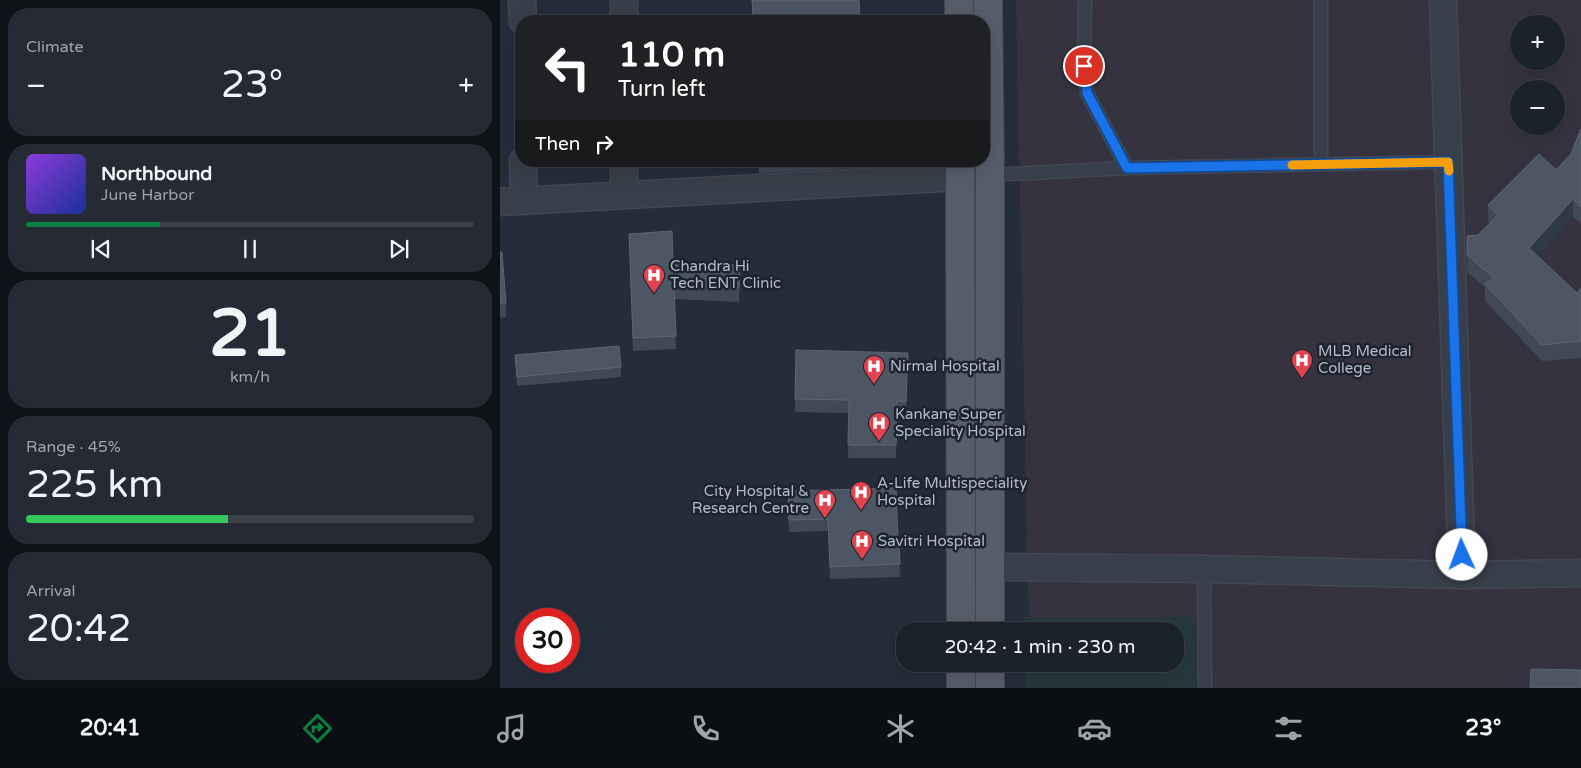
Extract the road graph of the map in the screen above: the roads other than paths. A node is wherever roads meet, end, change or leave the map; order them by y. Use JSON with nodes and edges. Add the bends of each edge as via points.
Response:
{"nodes":[{"id":1,"x":522,"y":0,"type":"edge"},
{"id":2,"x":624,"y":0,"type":"edge"},
{"id":3,"x":959,"y":0,"type":"edge"},
{"id":4,"x":988,"y":0,"type":"edge"},
{"id":5,"x":1086,"y":0,"type":"edge"},
{"id":6,"x":1321,"y":0,"type":"edge"},
{"id":7,"x":1443,"y":0,"type":"edge"},
{"id":8,"x":523,"y":15,"type":"edge"},
{"id":9,"x":624,"y":15,"type":"edge"},
{"id":10,"x":959,"y":15,"type":"edge"},
{"id":11,"x":988,"y":15,"type":"edge"},
{"id":12,"x":1448,"y":162,"type":"junction"},
{"id":13,"x":1321,"y":164,"type":"junction"},
{"id":14,"x":522,"y":167,"type":"edge"},
{"id":15,"x":624,"y":167,"type":"edge"},
{"id":16,"x":990,"y":167,"type":"edge"},
{"id":17,"x":1127,"y":168,"type":"junction"},
{"id":18,"x":961,"y":169,"type":"edge"},
{"id":19,"x":990,"y":175,"type":"junction"},
{"id":20,"x":624,"y":195,"type":"junction"},
{"id":21,"x":512,"y":202,"type":"edge"},
{"id":22,"x":990,"y":567,"type":"junction"},
{"id":23,"x":1204,"y":569,"type":"junction"},
{"id":24,"x":1581,"y":573,"type":"edge"},
{"id":25,"x":1462,"y":575,"type":"junction"},
{"id":26,"x":961,"y":622,"type":"edge"},
{"id":27,"x":990,"y":622,"type":"edge"},
{"id":28,"x":961,"y":672,"type":"edge"},
{"id":29,"x":990,"y":672,"type":"edge"},
{"id":30,"x":961,"y":688,"type":"edge"},
{"id":31,"x":990,"y":688,"type":"edge"},
{"id":32,"x":1205,"y":688,"type":"edge"}],
"edges":[{"from":1,"to":8,"type":"street"},
{"from":2,"to":9,"type":"street"},
{"from":3,"to":10,"type":"main road"},
{"from":4,"to":11,"type":"main road"},
{"from":5,"to":17,"type":"lane","via":[[1084,66],[1087,93]]},
{"from":6,"to":13,"type":"lane"},
{"from":7,"to":12,"type":"street"},
{"from":12,"to":13,"type":"lane"},
{"from":12,"to":25,"type":"street"},
{"from":13,"to":17,"type":"lane"},
{"from":14,"to":21,"type":"street"},
{"from":15,"to":20,"type":"street"},
{"from":16,"to":19,"type":"main road"},
{"from":17,"to":19,"type":"lane"},
{"from":18,"to":20,"type":"street"},
{"from":18,"to":26,"type":"main road"},
{"from":19,"to":22,"type":"main road"},
{"from":20,"to":21,"type":"street"},
{"from":22,"to":23,"type":"street"},
{"from":22,"to":27,"type":"main road"},
{"from":23,"to":25,"type":"street"},
{"from":23,"to":32,"type":"lane"},
{"from":24,"to":25,"type":"street"},
{"from":28,"to":30,"type":"main road"},
{"from":29,"to":31,"type":"main road"}]}
